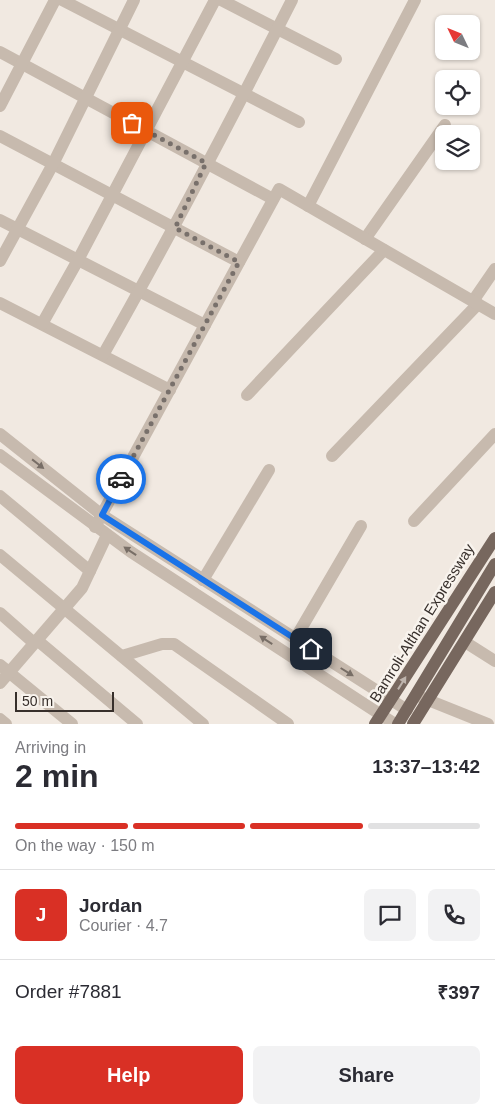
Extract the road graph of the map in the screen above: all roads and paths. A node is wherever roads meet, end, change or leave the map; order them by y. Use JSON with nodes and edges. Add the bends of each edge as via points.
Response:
{"nodes":[{"id":1,"x":56,"y":0,"type":"edge"},
{"id":2,"x":62,"y":0,"type":"edge"},
{"id":3,"x":134,"y":0,"type":"edge"},
{"id":4,"x":215,"y":0,"type":"edge"},
{"id":5,"x":221,"y":0,"type":"edge"},
{"id":6,"x":292,"y":0,"type":"edge"},
{"id":7,"x":415,"y":0,"type":"edge"},
{"id":8,"x":278,"y":29,"type":"junction"},
{"id":9,"x":119,"y":30,"type":"junction"},
{"id":10,"x":0,"y":52,"type":"edge"},
{"id":11,"x":336,"y":59,"type":"dead end"},
{"id":12,"x":184,"y":63,"type":"junction"},
{"id":13,"x":22,"y":64,"type":"junction"},
{"id":14,"x":244,"y":94,"type":"junction"},
{"id":15,"x":86,"y":98,"type":"junction"},
{"id":16,"x":0,"y":106,"type":"edge"},
{"id":17,"x":299,"y":122,"type":"dead end"},
{"id":18,"x":147,"y":131,"type":"junction"},
{"id":19,"x":0,"y":136,"type":"edge"},
{"id":20,"x":435,"y":139,"type":"edge"},
{"id":21,"x":206,"y":163,"type":"junction"},
{"id":22,"x":53,"y":164,"type":"junction"},
{"id":23,"x":112,"y":196,"type":"junction"},
{"id":24,"x":273,"y":199,"type":"junction"},
{"id":25,"x":308,"y":206,"type":"junction"},
{"id":26,"x":0,"y":220,"type":"edge"},
{"id":27,"x":175,"y":228,"type":"junction"},
{"id":28,"x":17,"y":229,"type":"junction"},
{"id":29,"x":365,"y":239,"type":"junction"},
{"id":30,"x":384,"y":250,"type":"junction"},
{"id":31,"x":78,"y":260,"type":"junction"},
{"id":32,"x":0,"y":262,"type":"edge"},
{"id":33,"x":239,"y":262,"type":"junction"},
{"id":34,"x":495,"y":269,"type":"edge"},
{"id":35,"x":139,"y":292,"type":"junction"},
{"id":36,"x":0,"y":303,"type":"edge"},
{"id":37,"x":475,"y":303,"type":"junction"},
{"id":38,"x":495,"y":314,"type":"edge"},
{"id":39,"x":42,"y":324,"type":"junction"},
{"id":40,"x":205,"y":325,"type":"junction"},
{"id":41,"x":103,"y":355,"type":"junction"},
{"id":42,"x":170,"y":390,"type":"junction"},
{"id":43,"x":247,"y":395,"type":"dead end"},
{"id":44,"x":0,"y":434,"type":"edge"},
{"id":45,"x":495,"y":434,"type":"edge"},
{"id":46,"x":0,"y":454,"type":"edge"},
{"id":47,"x":332,"y":456,"type":"dead end"},
{"id":48,"x":268,"y":470,"type":"dead end"},
{"id":49,"x":0,"y":496,"type":"edge"},
{"id":50,"x":102,"y":515,"type":"junction"},
{"id":51,"x":414,"y":521,"type":"dead end"},
{"id":52,"x":361,"y":526,"type":"dead end"},
{"id":53,"x":95,"y":527,"type":"junction"},
{"id":54,"x":107,"y":535,"type":"junction"},
{"id":55,"x":495,"y":538,"type":"edge"},
{"id":56,"x":0,"y":555,"type":"edge"},
{"id":57,"x":495,"y":564,"type":"edge"},
{"id":58,"x":90,"y":571,"type":"junction"},
{"id":59,"x":203,"y":580,"type":"junction"},
{"id":60,"x":493,"y":600,"type":"edge"},
{"id":61,"x":64,"y":608,"type":"junction"},
{"id":62,"x":0,"y":613,"type":"edge"},
{"id":63,"x":295,"y":639,"type":"junction"},
{"id":64,"x":36,"y":641,"type":"junction"},
{"id":65,"x":465,"y":642,"type":"junction"},
{"id":66,"x":122,"y":656,"type":"junction"},
{"id":67,"x":495,"y":660,"type":"edge"},
{"id":68,"x":4,"y":669,"type":"edge"},
{"id":69,"x":0,"y":683,"type":"edge"},
{"id":70,"x":416,"y":695,"type":"junction"},
{"id":71,"x":392,"y":700,"type":"junction"},
{"id":72,"x":428,"y":702,"type":"junction"},
{"id":73,"x":407,"y":710,"type":"junction"},
{"id":74,"x":0,"y":719,"type":"edge"},
{"id":75,"x":379,"y":720,"type":"edge"},
{"id":76,"x":6,"y":724,"type":"edge"},
{"id":77,"x":72,"y":724,"type":"edge"},
{"id":78,"x":137,"y":724,"type":"edge"},
{"id":79,"x":203,"y":724,"type":"edge"},
{"id":80,"x":288,"y":724,"type":"edge"},
{"id":81,"x":396,"y":724,"type":"edge"},
{"id":82,"x":413,"y":724,"type":"edge"},
{"id":83,"x":488,"y":724,"type":"edge"}],
"edges":[{"from":1,"to":13,"type":"street"},
{"from":2,"to":9,"type":"street"},
{"from":3,"to":9,"type":"street"},
{"from":4,"to":12,"type":"street"},
{"from":5,"to":8,"type":"street"},
{"from":6,"to":8,"type":"street"},
{"from":7,"to":25,"type":"street"},
{"from":8,"to":11,"type":"street"},
{"from":8,"to":14,"type":"street"},
{"from":9,"to":12,"type":"street"},
{"from":9,"to":15,"type":"street"},
{"from":10,"to":13,"type":"street"},
{"from":12,"to":14,"type":"street"},
{"from":12,"to":18,"type":"street"},
{"from":13,"to":15,"type":"street"},
{"from":13,"to":16,"type":"street"},
{"from":14,"to":17,"type":"street"},
{"from":14,"to":21,"type":"street"},
{"from":15,"to":18,"type":"street"},
{"from":15,"to":22,"type":"street"},
{"from":18,"to":21,"type":"street"},
{"from":18,"to":23,"type":"street"},
{"from":19,"to":22,"type":"street"},
{"from":20,"to":29,"type":"street"},
{"from":21,"to":24,"type":"street"},
{"from":21,"to":27,"type":"street"},
{"from":22,"to":23,"type":"street"},
{"from":22,"to":28,"type":"street"},
{"from":23,"to":27,"type":"street"},
{"from":23,"to":31,"type":"street"},
{"from":24,"to":25,"type":"street","via":[[279,189]]},
{"from":24,"to":33,"type":"street"},
{"from":25,"to":29,"type":"street"},
{"from":26,"to":28,"type":"street"},
{"from":27,"to":33,"type":"street"},
{"from":27,"to":35,"type":"street"},
{"from":28,"to":31,"type":"street"},
{"from":28,"to":32,"type":"street"},
{"from":29,"to":30,"type":"street"},
{"from":30,"to":37,"type":"street"},
{"from":30,"to":43,"type":"street"},
{"from":31,"to":35,"type":"street"},
{"from":31,"to":39,"type":"street"},
{"from":33,"to":40,"type":"street"},
{"from":34,"to":37,"type":"street"},
{"from":35,"to":40,"type":"street"},
{"from":35,"to":41,"type":"street"},
{"from":36,"to":39,"type":"street"},
{"from":37,"to":38,"type":"street"},
{"from":37,"to":47,"type":"street"},
{"from":39,"to":41,"type":"street"},
{"from":40,"to":42,"type":"street"},
{"from":41,"to":42,"type":"street"},
{"from":42,"to":50,"type":"street"},
{"from":44,"to":50,"type":"street","one_way":true},
{"from":45,"to":51,"type":"street"},
{"from":46,"to":53,"type":"street"},
{"from":48,"to":59,"type":"street"},
{"from":49,"to":58,"type":"street"},
{"from":50,"to":53,"type":"street"},
{"from":50,"to":59,"type":"street"},
{"from":52,"to":63,"type":"street"},
{"from":53,"to":54,"type":"street"},
{"from":54,"to":58,"type":"street"},
{"from":75,"to":54,"type":"street","one_way":true},
{"from":71,"to":55,"type":"main road","name":"Bamroli-Althan Expressway","one_way":true},
{"from":56,"to":61,"type":"street"},
{"from":57,"to":70,"type":"main road","name":"Bamroli-Althan Expressway"},
{"from":58,"to":61,"type":"street","via":[[82,588]]},
{"from":59,"to":63,"type":"street"},
{"from":60,"to":65,"type":"main road"},
{"from":61,"to":64,"type":"street"},
{"from":61,"to":66,"type":"street"},
{"from":62,"to":64,"type":"street"},
{"from":63,"to":71,"type":"street","one_way":true},
{"from":64,"to":68,"type":"street"},
{"from":64,"to":78,"type":"street"},
{"from":65,"to":67,"type":"street"},
{"from":65,"to":72,"type":"main road"},
{"from":66,"to":79,"type":"street"},
{"from":66,"to":80,"type":"street","via":[[162,644],[174,644]]},
{"from":68,"to":69,"type":"street"},
{"from":68,"to":77,"type":"street"},
{"from":70,"to":72,"type":"street"},
{"from":70,"to":73,"type":"main road","name":"Bamroli-Althan Expressway"},
{"from":71,"to":73,"type":"street"},
{"from":71,"to":75,"type":"main road","name":"Bamroli-Althan Expressway"},
{"from":72,"to":82,"type":"main road"},
{"from":72,"to":83,"type":"street"},
{"from":73,"to":81,"type":"main road","name":"Bamroli-Althan Expressway"},
{"from":74,"to":76,"type":"street"},
{"from":75,"to":81,"type":"street"}]}
